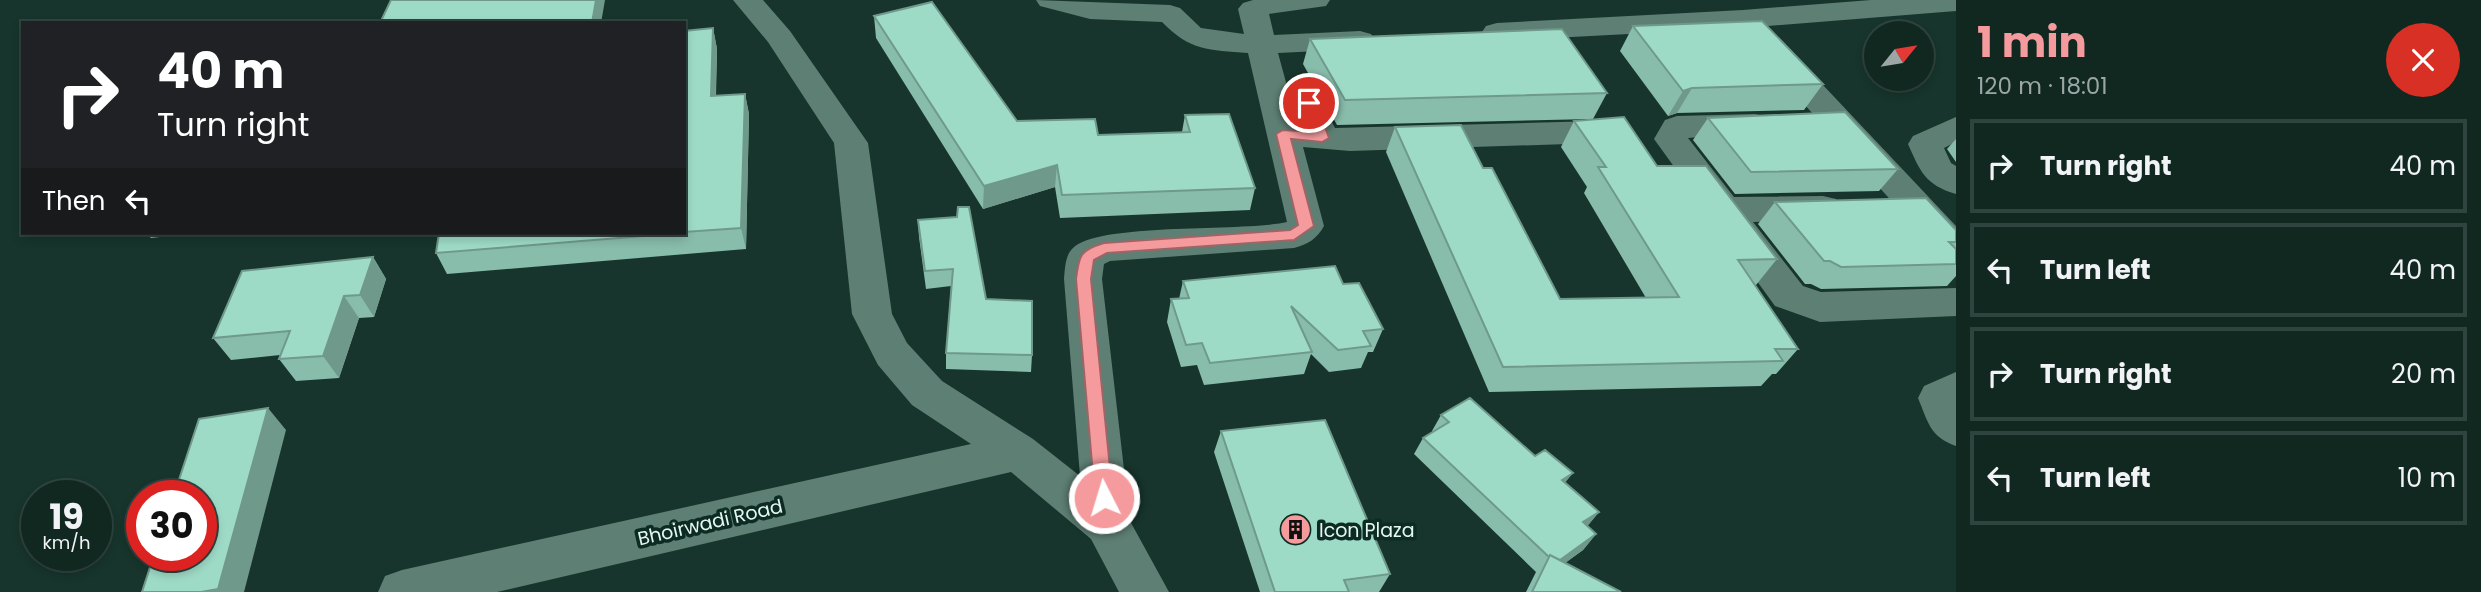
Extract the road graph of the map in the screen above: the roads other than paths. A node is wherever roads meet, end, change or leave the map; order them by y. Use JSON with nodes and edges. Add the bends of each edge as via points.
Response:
{"nodes":[{"id":1,"x":747,"y":0,"type":"edge"},
{"id":2,"x":1050,"y":0,"type":"edge"},
{"id":3,"x":1196,"y":0,"type":"edge"},
{"id":4,"x":1225,"y":0,"type":"edge"},
{"id":5,"x":1316,"y":0,"type":"edge"},
{"id":6,"x":1620,"y":0,"type":"edge"},
{"id":7,"x":1956,"y":2,"type":"edge"},
{"id":8,"x":1780,"y":8,"type":"edge"},
{"id":9,"x":1253,"y":9,"type":"junction"},
{"id":10,"x":1170,"y":14,"type":"junction"},
{"id":11,"x":1743,"y":19,"type":"junction"},
{"id":12,"x":1640,"y":24,"type":"junction"},
{"id":13,"x":1464,"y":34,"type":"edge"},
{"id":14,"x":1382,"y":38,"type":"edge"},
{"id":15,"x":1261,"y":45,"type":"junction"},
{"id":16,"x":1273,"y":93,"type":"junction"},
{"id":17,"x":1838,"y":121,"type":"junction"},
{"id":18,"x":1956,"y":128,"type":"edge"},
{"id":19,"x":1598,"y":132,"type":"edge"},
{"id":20,"x":1283,"y":134,"type":"junction"},
{"id":21,"x":1322,"y":138,"type":"junction"},
{"id":22,"x":1956,"y":182,"type":"edge"},
{"id":23,"x":1916,"y":206,"type":"junction"},
{"id":24,"x":1724,"y":210,"type":"junction"},
{"id":25,"x":1956,"y":249,"type":"edge"},
{"id":26,"x":1956,"y":302,"type":"edge"},
{"id":27,"x":1956,"y":389,"type":"edge"},
{"id":28,"x":1956,"y":428,"type":"edge"},
{"id":29,"x":1018,"y":452,"type":"junction"},
{"id":30,"x":1107,"y":525,"type":"junction"},
{"id":31,"x":402,"y":592,"type":"edge"},
{"id":32,"x":1145,"y":592,"type":"edge"}],
"edges":[{"from":1,"to":29,"type":"street","via":[[779,37],[851,143],[872,314],[892,354],[927,393]]},
{"from":2,"to":10,"type":"street","via":[[1090,10]]},
{"from":3,"to":10,"type":"street"},
{"from":4,"to":9,"type":"street"},
{"from":5,"to":9,"type":"street"},
{"from":6,"to":12,"type":"street"},
{"from":7,"to":8,"type":"street"},
{"from":8,"to":11,"type":"street"},
{"from":9,"to":15,"type":"street"},
{"from":10,"to":15,"type":"street","via":[[1189,34]]},
{"from":11,"to":12,"type":"street"},
{"from":11,"to":17,"type":"street"},
{"from":12,"to":13,"type":"street"},
{"from":14,"to":15,"type":"street"},
{"from":15,"to":16,"type":"street"},
{"from":16,"to":20,"type":"street"},
{"from":16,"to":21,"type":"street","via":[[1305,98]]},
{"from":17,"to":23,"type":"street"},
{"from":17,"to":24,"type":"street","via":[[1677,127],[1671,139]]},
{"from":18,"to":22,"type":"street","via":[[1925,144],[1937,170]]},
{"from":19,"to":21,"type":"street"},
{"from":20,"to":21,"type":"street"},
{"from":20,"to":30,"type":"street","via":[[1306,226],[1294,235],[1104,248],[1086,257],[1083,279]]},
{"from":23,"to":24,"type":"street"},
{"from":23,"to":25,"type":"street"},
{"from":24,"to":26,"type":"street","via":[[1789,296],[1820,307]]},
{"from":27,"to":28,"type":"street","via":[[1939,398],[1948,421]]},
{"from":29,"to":30,"type":"street"},
{"from":29,"to":31,"type":"street","name":"Bhoirwadi Road"},
{"from":30,"to":32,"type":"street"}]}
